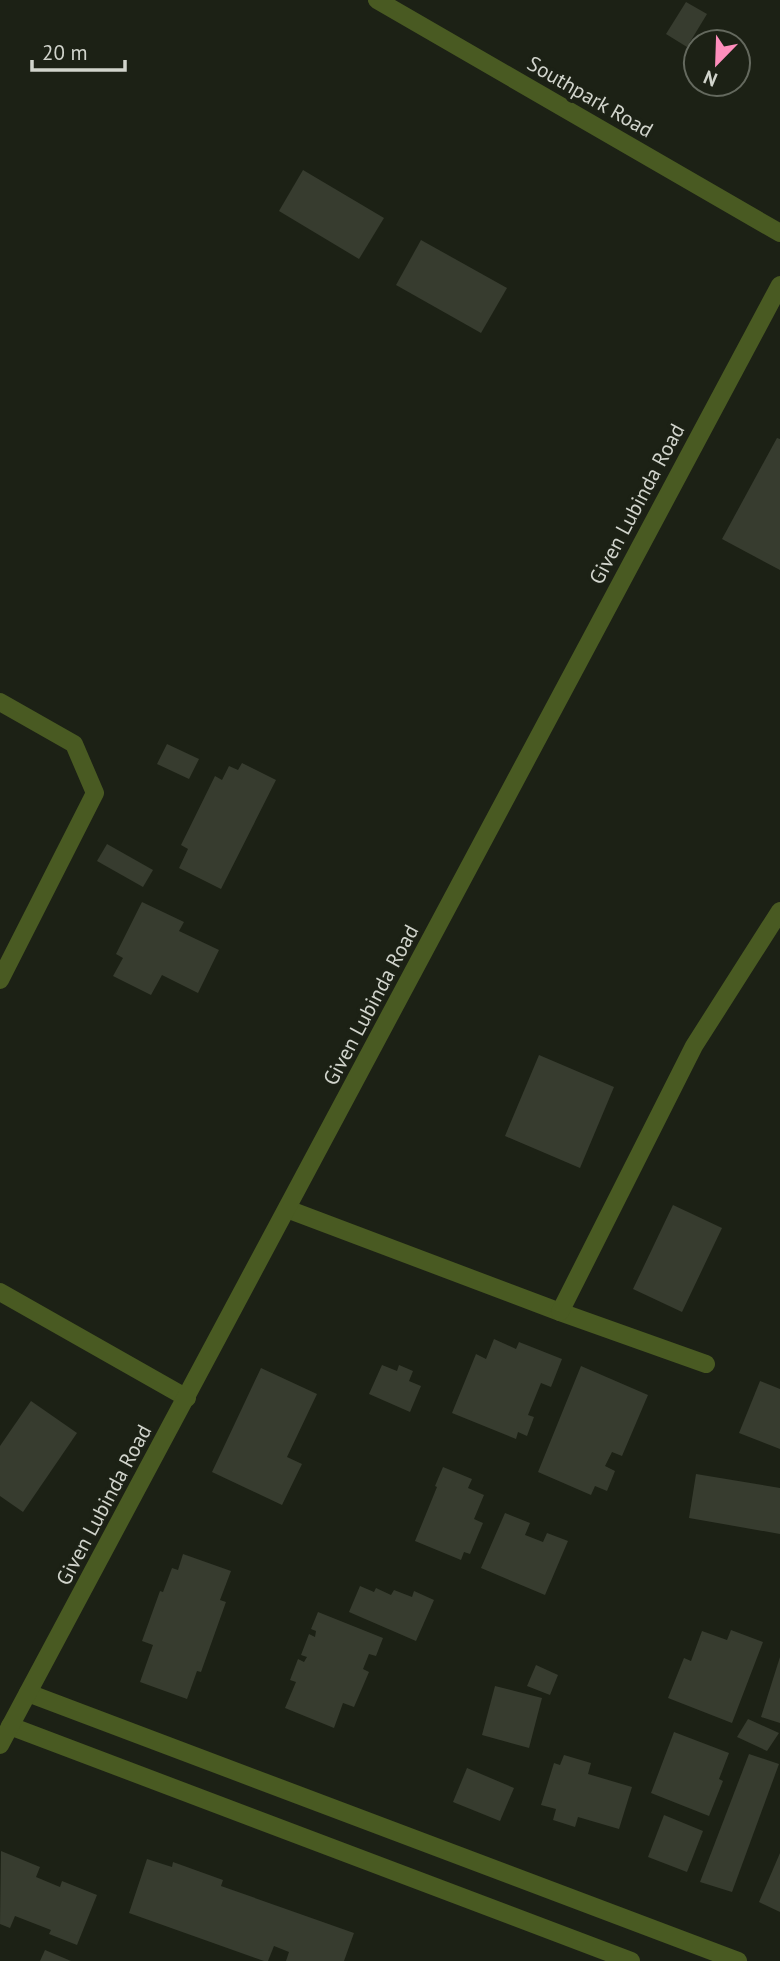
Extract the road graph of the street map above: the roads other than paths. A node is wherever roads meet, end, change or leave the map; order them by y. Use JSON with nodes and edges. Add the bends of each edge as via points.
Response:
{"nodes":[{"id":1,"x":377,"y":0,"type":"edge"},
{"id":2,"x":780,"y":233,"type":"edge"},
{"id":3,"x":780,"y":285,"type":"edge"},
{"id":4,"x":0,"y":702,"type":"edge"},
{"id":5,"x":780,"y":911,"type":"edge"},
{"id":6,"x":0,"y":980,"type":"edge"},
{"id":7,"x":287,"y":1209,"type":"junction"},
{"id":8,"x":0,"y":1292,"type":"edge"},
{"id":9,"x":560,"y":1312,"type":"junction"},
{"id":10,"x":706,"y":1364,"type":"dead end"},
{"id":11,"x":187,"y":1398,"type":"junction"},
{"id":12,"x":28,"y":1693,"type":"junction"},
{"id":13,"x":10,"y":1726,"type":"junction"},
{"id":14,"x":0,"y":1745,"type":"edge"},
{"id":15,"x":631,"y":1961,"type":"edge"},
{"id":16,"x":738,"y":1961,"type":"edge"}],
"edges":[{"from":1,"to":2,"type":"street","name":"Southpark Road"},
{"from":3,"to":7,"type":"street","name":"Given Lubinda Road"},
{"from":4,"to":6,"type":"street","via":[[74,744],[95,793]]},
{"from":5,"to":9,"type":"street","via":[[694,1046]]},
{"from":7,"to":9,"type":"street"},
{"from":7,"to":11,"type":"street","name":"Given Lubinda Road"},
{"from":8,"to":11,"type":"street"},
{"from":9,"to":10,"type":"street"},
{"from":11,"to":12,"type":"street","name":"Given Lubinda Road"},
{"from":12,"to":13,"type":"street","name":"Given Lubinda Road"},
{"from":12,"to":16,"type":"street"},
{"from":13,"to":14,"type":"street","name":"Given Lubinda Road"},
{"from":13,"to":15,"type":"street"}]}
